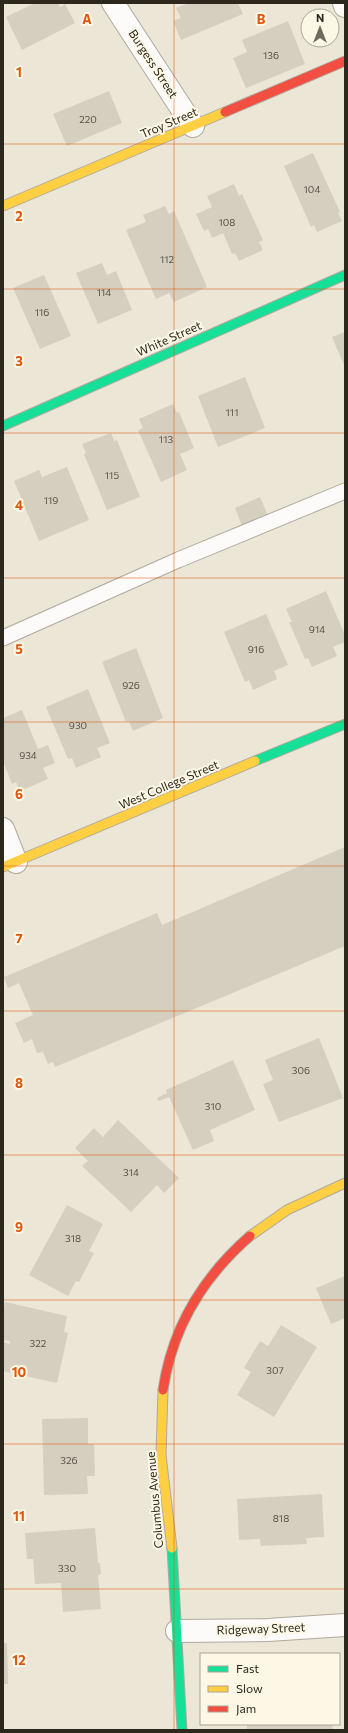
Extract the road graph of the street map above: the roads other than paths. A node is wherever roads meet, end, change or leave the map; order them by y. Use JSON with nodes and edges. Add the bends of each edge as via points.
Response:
{"nodes":[{"id":1,"x":113,"y":3,"type":"edge"},
{"id":2,"x":345,"y":61,"type":"edge"},
{"id":3,"x":193,"y":126,"type":"junction"},
{"id":4,"x":3,"y":206,"type":"edge"},
{"id":5,"x":345,"y":275,"type":"edge"},
{"id":6,"x":3,"y":426,"type":"edge"},
{"id":7,"x":345,"y":491,"type":"edge"},
{"id":8,"x":3,"y":638,"type":"edge"},
{"id":9,"x":345,"y":724,"type":"edge"},
{"id":10,"x":3,"y":829,"type":"edge"},
{"id":11,"x":9,"y":864,"type":"edge"},
{"id":12,"x":345,"y":1183,"type":"edge"},
{"id":13,"x":345,"y":1625,"type":"edge"},
{"id":14,"x":177,"y":1631,"type":"junction"},
{"id":15,"x":182,"y":1730,"type":"edge"}],
"edges":[{"from":1,"to":3,"type":"street","name":"Burgess Street"},
{"from":2,"to":3,"type":"street","name":"Troy Street"},
{"from":3,"to":4,"type":"street","name":"Troy Street"},
{"from":5,"to":6,"type":"street","name":"White Street"},
{"from":7,"to":8,"type":"lane","via":[[178,560]]},
{"from":9,"to":11,"type":"street","name":"West College Street"},
{"from":10,"to":11,"type":"street"},
{"from":12,"to":14,"type":"street","name":"Columbus Avenue","via":[[300,1203],[270,1221],[237,1246],[218,1265],[198,1292],[182,1322],[170,1354],[164,1387],[161,1456],[170,1524]]},
{"from":13,"to":14,"type":"street","name":"Ridgeway Street","via":[[268,1630]]},
{"from":14,"to":15,"type":"street","name":"Columbus Avenue"}]}
